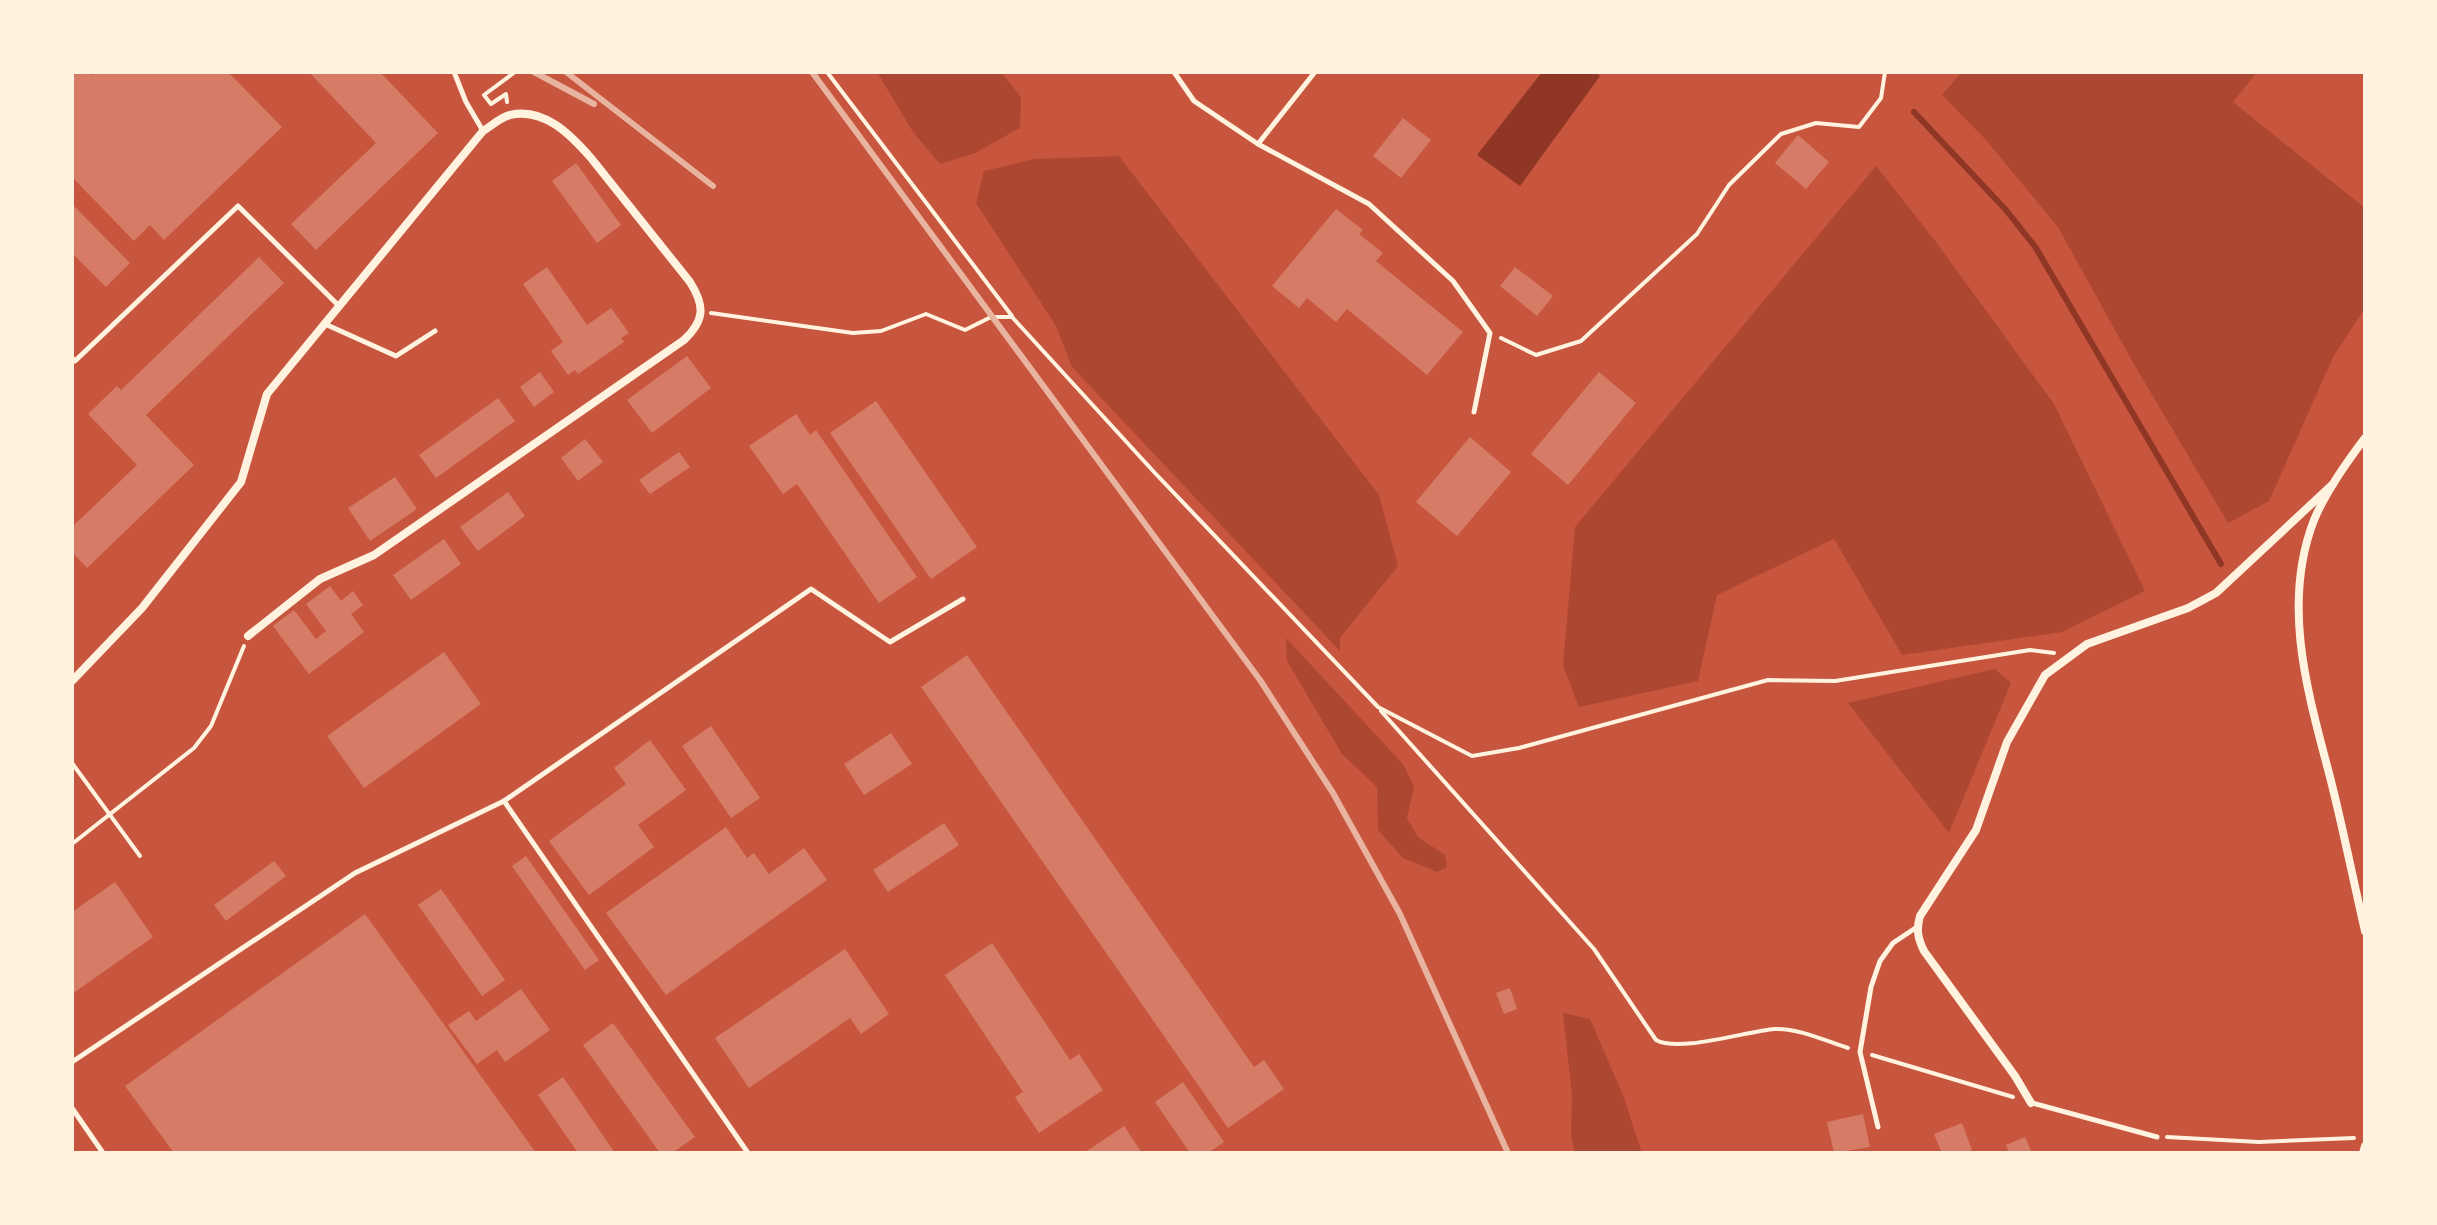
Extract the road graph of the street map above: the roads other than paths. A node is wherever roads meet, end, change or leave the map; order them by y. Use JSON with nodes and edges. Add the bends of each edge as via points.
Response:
{"nodes":[{"id":1,"x":454,"y":72,"type":"edge"},
{"id":2,"x":1174,"y":72,"type":"edge"},
{"id":3,"x":1315,"y":72,"type":"edge"},
{"id":4,"x":483,"y":131,"type":"junction"},
{"id":5,"x":1258,"y":144,"type":"junction"},
{"id":6,"x":339,"y":306,"type":"junction"},
{"id":7,"x":325,"y":324,"type":"junction"},
{"id":8,"x":435,"y":331,"type":"dead end"},
{"id":9,"x":72,"y":358,"type":"edge"},
{"id":10,"x":1474,"y":412,"type":"dead end"},
{"id":11,"x":2365,"y":438,"type":"edge"},
{"id":12,"x":2333,"y":484,"type":"junction"},
{"id":13,"x":963,"y":599,"type":"dead end"},
{"id":14,"x":248,"y":636,"type":"road end"},
{"id":15,"x":72,"y":681,"type":"edge"},
{"id":16,"x":504,"y":801,"type":"junction"},
{"id":17,"x":1917,"y":927,"type":"junction"},
{"id":18,"x":2365,"y":931,"type":"edge"},
{"id":19,"x":72,"y":1062,"type":"edge"},
{"id":20,"x":2031,"y":1103,"type":"joint"},
{"id":21,"x":72,"y":1108,"type":"edge"},
{"id":22,"x":1878,"y":1127,"type":"dead end"},
{"id":23,"x":2157,"y":1137,"type":"road end"},
{"id":24,"x":2365,"y":1146,"type":"edge"},
{"id":25,"x":103,"y":1153,"type":"edge"},
{"id":26,"x":748,"y":1153,"type":"edge"},
{"id":27,"x":2363,"y":1153,"type":"edge"}],
"edges":[{"from":1,"to":4,"type":"lane"},
{"from":2,"to":5,"type":"lane","via":[[1194,101]]},
{"from":3,"to":5,"type":"lane"},
{"from":4,"to":6,"type":"street"},
{"from":4,"to":14,"type":"street","via":[[508,115],[536,114],[574,138],[690,282],[699,297],[697,327],[374,555],[320,579]]},
{"from":5,"to":10,"type":"lane","via":[[1369,204],[1453,281],[1490,333]]},
{"from":6,"to":7,"type":"street"},
{"from":6,"to":9,"type":"lane","via":[[238,206],[75,361]]},
{"from":7,"to":8,"type":"lane","via":[[396,356]]},
{"from":7,"to":15,"type":"street","via":[[267,394],[241,482],[142,608]]},
{"from":11,"to":12,"type":"street"},
{"from":12,"to":17,"type":"street","via":[[2216,593],[2087,644],[2045,675],[2007,742],[1976,830]]},
{"from":12,"to":18,"type":"street","via":[[2314,521],[2304,560],[2299,626],[2307,687]]},
{"from":13,"to":16,"type":"lane","via":[[890,642],[811,589]]},
{"from":16,"to":19,"type":"lane","via":[[355,873]]},
{"from":16,"to":26,"type":"lane"},
{"from":17,"to":20,"type":"street","via":[[1924,951]]},
{"from":17,"to":22,"type":"lane","via":[[1893,943],[1871,987],[1860,1052]]},
{"from":20,"to":23,"type":"lane"},
{"from":21,"to":25,"type":"lane"},
{"from":24,"to":27,"type":"street"}]}
